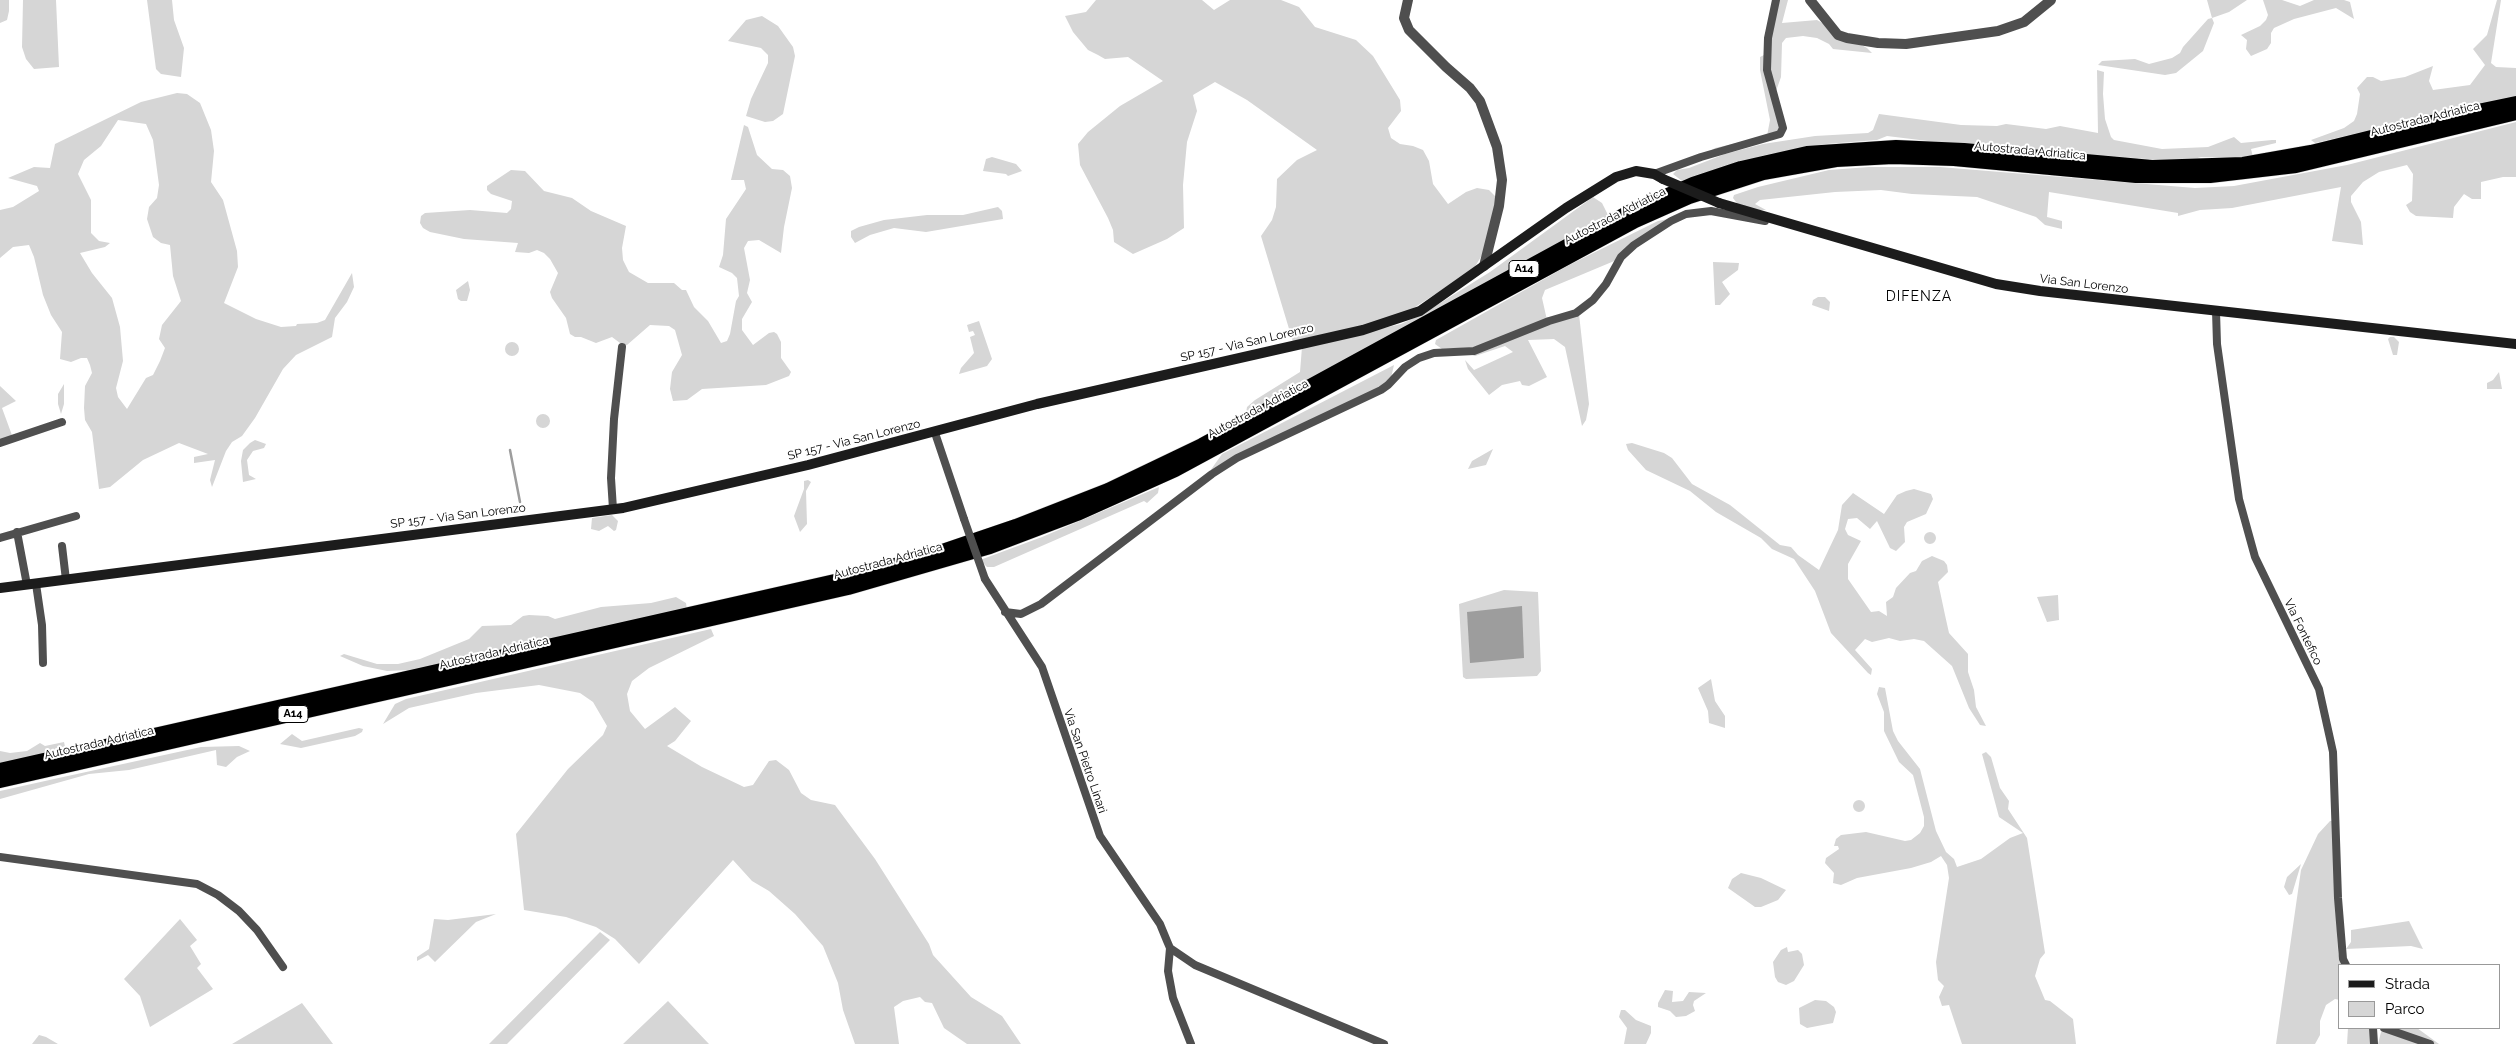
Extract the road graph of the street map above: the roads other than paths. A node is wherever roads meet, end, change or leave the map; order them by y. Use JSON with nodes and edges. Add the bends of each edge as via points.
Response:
{"nodes":[{"id":1,"x":1408,"y":0,"type":"edge"},
{"id":2,"x":1776,"y":0,"type":"edge"},
{"id":3,"x":1810,"y":0,"type":"edge"},
{"id":4,"x":2051,"y":0,"type":"edge"},
{"id":5,"x":2516,"y":103,"type":"edge"},
{"id":6,"x":2516,"y":113,"type":"edge"},
{"id":7,"x":1658,"y":177,"type":"junction"},
{"id":8,"x":1775,"y":218,"type":"junction"},
{"id":9,"x":1484,"y":266,"type":"junction"},
{"id":10,"x":2216,"y":312,"type":"junction"},
{"id":11,"x":2516,"y":344,"type":"edge"},
{"id":12,"x":622,"y":347,"type":"dead end"},
{"id":13,"x":62,"y":422,"type":"dead end"},
{"id":14,"x":935,"y":433,"type":"junction"},
{"id":15,"x":0,"y":443,"type":"edge"},
{"id":16,"x":613,"y":509,"type":"junction"},
{"id":17,"x":76,"y":516,"type":"dead end"},
{"id":18,"x":17,"y":532,"type":"junction"},
{"id":19,"x":0,"y":538,"type":"edge"},
{"id":20,"x":62,"y":546,"type":"dead end"},
{"id":21,"x":66,"y":580,"type":"junction"},
{"id":22,"x":32,"y":584,"type":"junction"},
{"id":23,"x":0,"y":588,"type":"edge"},
{"id":24,"x":1005,"y":612,"type":"junction"},
{"id":25,"x":43,"y":663,"type":"dead end"},
{"id":26,"x":0,"y":770,"type":"edge"},
{"id":27,"x":0,"y":781,"type":"edge"},
{"id":28,"x":0,"y":857,"type":"edge"},
{"id":29,"x":1170,"y":948,"type":"junction"},
{"id":30,"x":2346,"y":964,"type":"edge"},
{"id":31,"x":283,"y":967,"type":"dead end"},
{"id":32,"x":2373,"y":1029,"type":"edge"},
{"id":33,"x":2387,"y":1029,"type":"edge"},
{"id":34,"x":1192,"y":1044,"type":"edge"},
{"id":35,"x":1384,"y":1044,"type":"edge"},
{"id":36,"x":2374,"y":1044,"type":"edge"},
{"id":37,"x":2430,"y":1044,"type":"edge"}],
"edges":[{"from":1,"to":9,"type":"street","via":[[1404,18],[1409,30],[1480,101],[1497,147],[1502,180],[1500,206]]},
{"from":2,"to":7,"type":"street","via":[[1768,38],[1767,70],[1783,128],[1780,134],[1700,157]]},
{"from":3,"to":4,"type":"street","via":[[1838,34],[1878,43],[1906,44],[1998,31],[2024,22]]},
{"from":5,"to":26,"type":"highway","name":"Autostrada Adriatica","number":"A14","via":[[2303,154],[2243,164],[2143,166],[1896,147],[1807,153],[1741,168],[1693,184],[1629,212],[1173,460],[1076,504],[1000,532],[848,578]]},
{"from":6,"to":27,"type":"highway","name":"Autostrada Adriatica","number":"A14","via":[[2296,166],[2210,176],[2136,176],[1893,156],[1836,160],[1762,173],[1689,197],[1635,221],[1183,466],[1108,501],[990,547],[848,588]]},
{"from":7,"to":8,"type":"main road","name":"Via San Lorenzo","bridge":true,"via":[[1719,203]]},
{"from":7,"to":9,"type":"main road","name":"SP 157 - Via San Lorenzo","via":[[1636,171],[1616,177]]},
{"from":8,"to":10,"type":"main road","name":"Via San Lorenzo","via":[[1996,284]]},
{"from":8,"to":24,"type":"street","via":[[1768,221],[1701,211],[1671,221],[1621,257],[1606,284],[1576,313],[1474,350],[1434,353],[1419,358],[1381,390],[1236,458],[1041,604],[1021,614]]},
{"from":9,"to":14,"type":"main road","name":"SP 157 - Via San Lorenzo","via":[[1420,311],[1363,330],[1037,404]]},
{"from":10,"to":11,"type":"main road","name":"Via San Lorenzo"},
{"from":10,"to":30,"type":"street","name":"Via Fontefico","via":[[2217,344],[2239,499],[2255,557],[2318,689],[2333,752],[2338,898]]},
{"from":12,"to":16,"type":"street","via":[[614,419]]},
{"from":13,"to":15,"type":"street"},
{"from":14,"to":16,"type":"main road","name":"SP 157 - Via San Lorenzo"},
{"from":14,"to":24,"type":"street","name":"Via San Pietro Linari","bridge":true,"via":[[985,579]]},
{"from":16,"to":21,"type":"main road","name":"SP 157 - Via San Lorenzo"},
{"from":17,"to":18,"type":"street"},
{"from":18,"to":19,"type":"street"},
{"from":18,"to":22,"type":"street"},
{"from":20,"to":21,"type":"street"},
{"from":21,"to":22,"type":"main road","name":"SP 157 - Via San Lorenzo"},
{"from":22,"to":23,"type":"main road","name":"SP 157 - Via San Lorenzo"},
{"from":22,"to":25,"type":"street","via":[[42,625]]},
{"from":24,"to":29,"type":"street","name":"Via San Pietro Linari","via":[[1042,667],[1100,836],[1160,924]]},
{"from":28,"to":31,"type":"street","via":[[197,884],[239,911]]},
{"from":29,"to":34,"type":"street","name":"Via San Pietro Linari","via":[[1168,971],[1173,998]]},
{"from":29,"to":35,"type":"street","via":[[1195,965]]},
{"from":32,"to":36,"type":"street"},
{"from":33,"to":37,"type":"street"}]}
